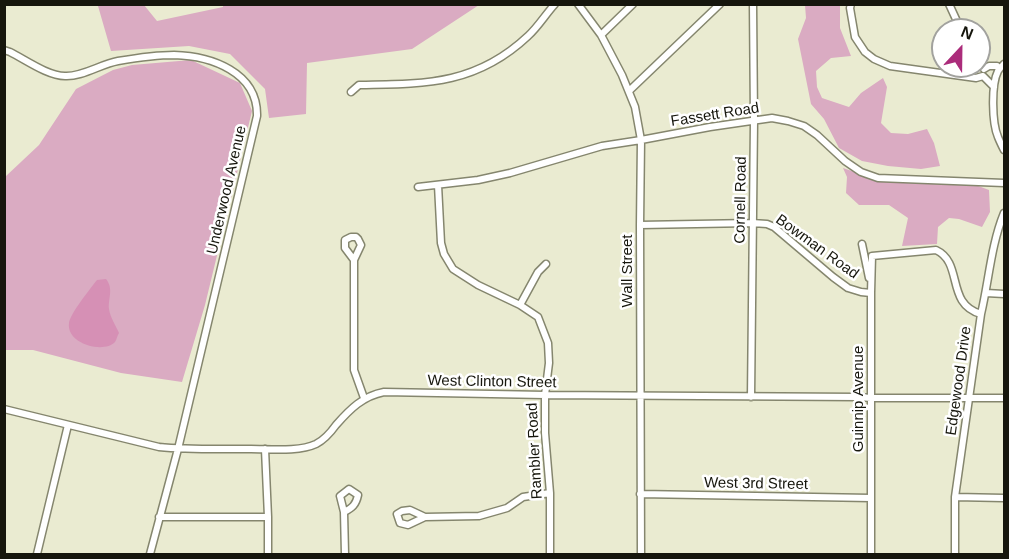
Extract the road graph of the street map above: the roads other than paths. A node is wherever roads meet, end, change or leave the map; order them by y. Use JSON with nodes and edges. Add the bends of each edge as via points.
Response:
{"nodes":[{"id":1,"x":555,"y":4,"type":"edge"},
{"id":2,"x":578,"y":4,"type":"edge"},
{"id":3,"x":633,"y":4,"type":"edge"},
{"id":4,"x":720,"y":4,"type":"edge"},
{"id":5,"x":753,"y":4,"type":"edge"},
{"id":6,"x":851,"y":4,"type":"edge"},
{"id":7,"x":949,"y":4,"type":"edge"},
{"id":8,"x":955,"y":18,"type":"edge"},
{"id":9,"x":601,"y":35,"type":"junction"},
{"id":10,"x":4,"y":50,"type":"edge"},
{"id":11,"x":1005,"y":64,"type":"edge"},
{"id":12,"x":991,"y":66,"type":"edge"},
{"id":13,"x":999,"y":69,"type":"junction"},
{"id":14,"x":931,"y":72,"type":"edge"},
{"id":15,"x":985,"y":78,"type":"edge"},
{"id":16,"x":994,"y":87,"type":"junction"},
{"id":17,"x":629,"y":91,"type":"junction"},
{"id":18,"x":351,"y":92,"type":"dead end"},
{"id":19,"x":754,"y":121,"type":"junction"},
{"id":20,"x":641,"y":140,"type":"junction"},
{"id":21,"x":1005,"y":150,"type":"edge"},
{"id":22,"x":1005,"y":183,"type":"edge"},
{"id":23,"x":438,"y":185,"type":"junction"},
{"id":24,"x":418,"y":187,"type":"dead end"},
{"id":25,"x":1005,"y":213,"type":"edge"},
{"id":26,"x":752,"y":223,"type":"junction"},
{"id":27,"x":640,"y":225,"type":"junction"},
{"id":28,"x":862,"y":244,"type":"dead end"},
{"id":29,"x":354,"y":260,"type":"dead end"},
{"id":30,"x":546,"y":264,"type":"dead end"},
{"id":31,"x":872,"y":293,"type":"junction"},
{"id":32,"x":986,"y":293,"type":"junction"},
{"id":33,"x":1005,"y":294,"type":"edge"},
{"id":34,"x":520,"y":305,"type":"junction"},
{"id":35,"x":981,"y":314,"type":"junction"},
{"id":36,"x":545,"y":395,"type":"junction"},
{"id":37,"x":640,"y":395,"type":"junction"},
{"id":38,"x":751,"y":396,"type":"junction"},
{"id":39,"x":364,"y":398,"type":"junction"},
{"id":40,"x":969,"y":398,"type":"junction"},
{"id":41,"x":1005,"y":398,"type":"edge"},
{"id":42,"x":871,"y":399,"type":"junction"},
{"id":43,"x":4,"y":409,"type":"edge"},
{"id":44,"x":68,"y":425,"type":"junction"},
{"id":45,"x":178,"y":449,"type":"junction"},
{"id":46,"x":265,"y":449,"type":"junction"},
{"id":47,"x":550,"y":493,"type":"junction"},
{"id":48,"x":640,"y":494,"type":"junction"},
{"id":49,"x":955,"y":497,"type":"junction"},
{"id":50,"x":871,"y":498,"type":"junction"},
{"id":51,"x":1005,"y":498,"type":"edge"},
{"id":52,"x":345,"y":512,"type":"dead end"},
{"id":53,"x":159,"y":517,"type":"junction"},
{"id":54,"x":268,"y":517,"type":"junction"},
{"id":55,"x":425,"y":518,"type":"dead end"},
{"id":56,"x":37,"y":555,"type":"edge"},
{"id":57,"x":150,"y":555,"type":"edge"},
{"id":58,"x":268,"y":555,"type":"edge"},
{"id":59,"x":345,"y":555,"type":"edge"},
{"id":60,"x":550,"y":555,"type":"edge"},
{"id":61,"x":641,"y":555,"type":"edge"},
{"id":62,"x":871,"y":555,"type":"edge"},
{"id":63,"x":955,"y":555,"type":"edge"}],
"edges":[{"from":1,"to":18,"type":"street","via":[[529,35],[484,67],[432,83],[359,85]]},
{"from":2,"to":9,"type":"street","name":"Wall Street"},
{"from":3,"to":9,"type":"street"},
{"from":4,"to":17,"type":"street"},
{"from":5,"to":19,"type":"street","name":"Cornell Road"},
{"from":6,"to":14,"type":"street","via":[[855,37],[865,52],[882,64]]},
{"from":7,"to":8,"type":"street"},
{"from":9,"to":17,"type":"street","name":"Wall Street"},
{"from":10,"to":45,"type":"street","name":"Underwood Avenue","via":[[67,77],[118,61],[160,55],[192,57],[235,72],[255,95],[257,116]]},
{"from":11,"to":13,"type":"street"},
{"from":12,"to":13,"type":"street"},
{"from":13,"to":16,"type":"street"},
{"from":15,"to":16,"type":"street"},
{"from":16,"to":21,"type":"street","via":[[994,125]]},
{"from":17,"to":20,"type":"street","name":"Wall Street"},
{"from":19,"to":20,"type":"street","name":"Fassett Road"},
{"from":19,"to":22,"type":"street","name":"Fassett Road","via":[[772,118],[804,126],[845,161],[878,178]]},
{"from":19,"to":26,"type":"street","name":"Cornell Road"},
{"from":20,"to":23,"type":"street","name":"Fassett Road","via":[[602,146],[510,173]]},
{"from":20,"to":27,"type":"street","name":"Wall Street"},
{"from":23,"to":24,"type":"street","name":"Fassett Road"},
{"from":23,"to":34,"type":"street","name":"Rambler Road","via":[[441,243],[453,269]]},
{"from":25,"to":32,"type":"street","name":"Edgewood Drive","via":[[995,236]]},
{"from":26,"to":27,"type":"street","name":"Bowman Road"},
{"from":26,"to":31,"type":"street","name":"Bowman Road","via":[[774,227],[848,288]]},
{"from":26,"to":38,"type":"street","name":"Cornell Road"},
{"from":27,"to":37,"type":"street","name":"Wall Street"},
{"from":28,"to":31,"type":"street","name":"Guinnip Avenue"},
{"from":29,"to":39,"type":"street","via":[[354,370]]},
{"from":30,"to":34,"type":"street"},
{"from":31,"to":35,"type":"street","via":[[872,256],[934,249],[948,259],[964,304]]},
{"from":31,"to":42,"type":"street","name":"Guinnip Avenue"},
{"from":32,"to":33,"type":"street"},
{"from":32,"to":35,"type":"street","name":"Edgewood Drive"},
{"from":34,"to":36,"type":"street","name":"Rambler Road","via":[[538,318],[548,342]]},
{"from":35,"to":40,"type":"street","name":"Edgewood Drive"},
{"from":36,"to":37,"type":"street","name":"West Clinton Street"},
{"from":36,"to":39,"type":"street","name":"West Clinton Street","via":[[384,392]]},
{"from":36,"to":47,"type":"street","name":"Rambler Road"},
{"from":37,"to":38,"type":"street","name":"West Clinton Street"},
{"from":37,"to":48,"type":"street","name":"Wall Street"},
{"from":38,"to":42,"type":"street","name":"West Clinton Street"},
{"from":39,"to":46,"type":"street","via":[[318,443],[302,448]]},
{"from":40,"to":41,"type":"street","name":"West Clinton Street"},
{"from":40,"to":42,"type":"street","name":"West Clinton Street"},
{"from":40,"to":49,"type":"street","name":"Edgewood Drive"},
{"from":42,"to":50,"type":"street","name":"Guinnip Avenue"},
{"from":43,"to":44,"type":"street"},
{"from":44,"to":45,"type":"street"},
{"from":44,"to":56,"type":"street"},
{"from":45,"to":46,"type":"street"},
{"from":45,"to":53,"type":"street","name":"Underwood Avenue"},
{"from":46,"to":54,"type":"street"},
{"from":47,"to":55,"type":"street","via":[[523,497],[479,516]]},
{"from":47,"to":60,"type":"street","name":"Rambler Road"},
{"from":48,"to":50,"type":"street","name":"West 3rd Street"},
{"from":48,"to":61,"type":"street","name":"Wall Street"},
{"from":49,"to":51,"type":"street"},
{"from":49,"to":63,"type":"street","name":"Edgewood Drive"},
{"from":50,"to":62,"type":"street","name":"Guinnip Avenue"},
{"from":52,"to":59,"type":"street"},
{"from":53,"to":54,"type":"street"},
{"from":53,"to":57,"type":"street","name":"Underwood Avenue"},
{"from":54,"to":58,"type":"street"}]}
